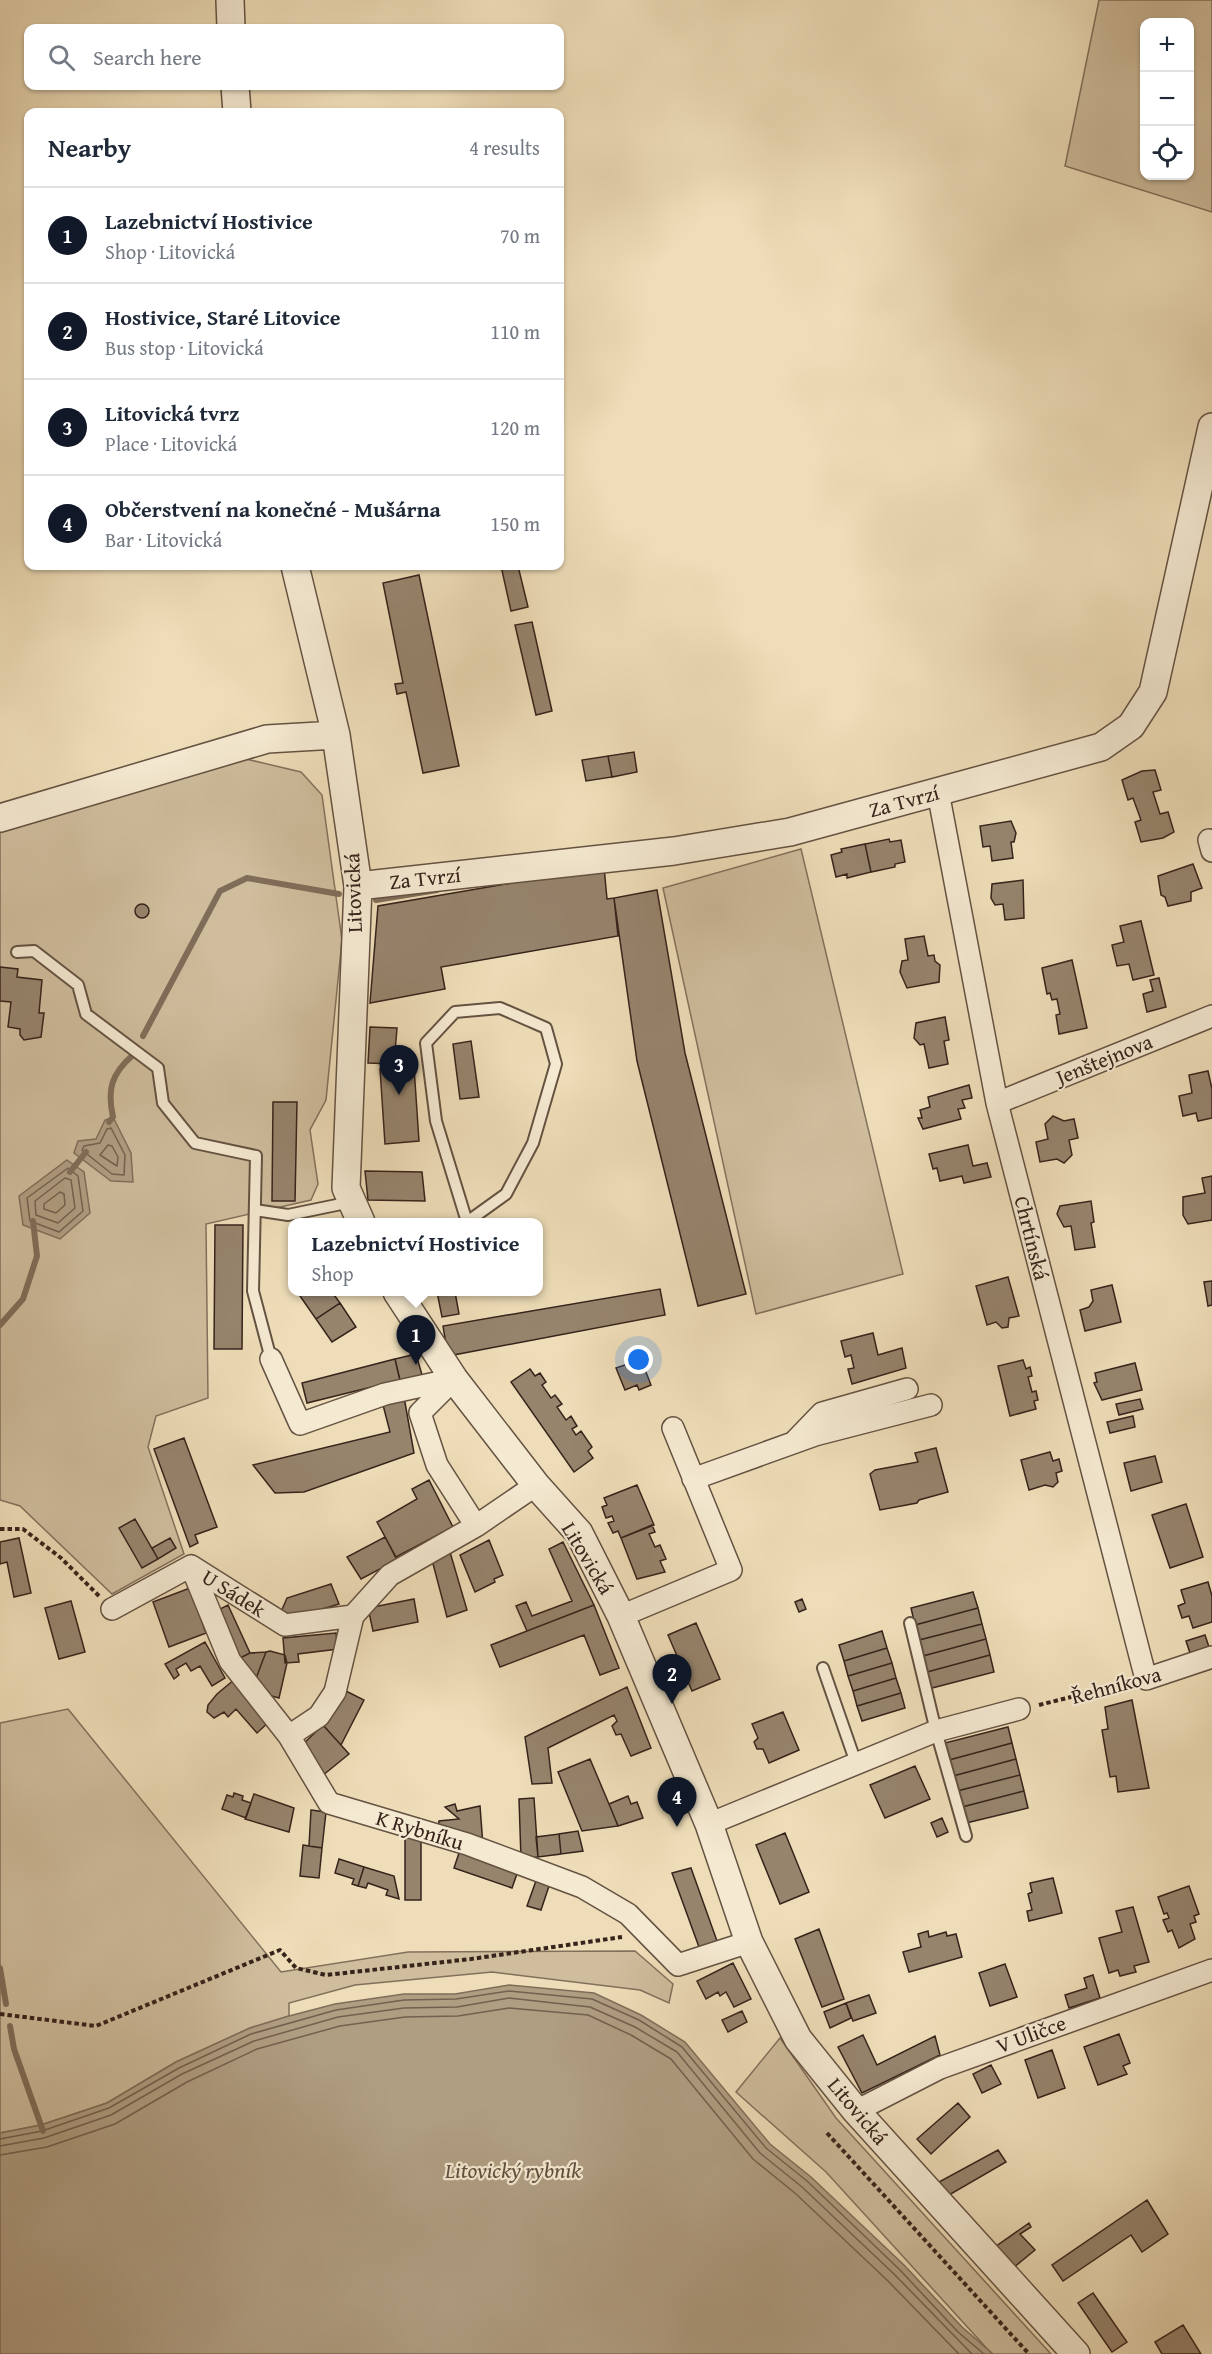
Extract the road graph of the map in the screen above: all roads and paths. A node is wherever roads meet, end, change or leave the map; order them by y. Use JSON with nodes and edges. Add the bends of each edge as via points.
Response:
{"nodes":[{"id":1,"x":230,"y":0,"type":"edge"},
{"id":2,"x":231,"y":24,"type":"edge"},
{"id":3,"x":235,"y":90,"type":"edge"},
{"id":4,"x":237,"y":108,"type":"edge"},
{"id":5,"x":1212,"y":427,"type":"edge"},
{"id":6,"x":296,"y":570,"type":"edge"},
{"id":7,"x":336,"y":735,"type":"junction"},
{"id":8,"x":938,"y":792,"type":"junction"},
{"id":9,"x":0,"y":818,"type":"edge"},
{"id":10,"x":357,"y":886,"type":"junction"},
{"id":11,"x":17,"y":952,"type":"dead end"},
{"id":12,"x":1212,"y":1016,"type":"edge"},
{"id":13,"x":997,"y":1103,"type":"junction"},
{"id":14,"x":255,"y":1210,"type":"junction"},
{"id":15,"x":356,"y":1212,"type":"edge"},
{"id":16,"x":465,"y":1218,"type":"edge"},
{"id":17,"x":472,"y":1218,"type":"edge"},
{"id":18,"x":400,"y":1296,"type":"edge"},
{"id":19,"x":271,"y":1359,"type":"joint"},
{"id":20,"x":454,"y":1379,"type":"junction"},
{"id":21,"x":907,"y":1389,"type":"dead end"},
{"id":22,"x":931,"y":1405,"type":"dead end"},
{"id":23,"x":673,"y":1428,"type":"dead end"},
{"id":24,"x":794,"y":1442,"type":"junction"},
{"id":25,"x":693,"y":1479,"type":"junction"},
{"id":26,"x":536,"y":1485,"type":"junction"},
{"id":27,"x":476,"y":1526,"type":"junction"},
{"id":28,"x":0,"y":1529,"type":"edge"},
{"id":29,"x":191,"y":1566,"type":"junction"},
{"id":30,"x":112,"y":1609,"type":"joint"},
{"id":31,"x":353,"y":1616,"type":"junction"},
{"id":32,"x":621,"y":1616,"type":"junction"},
{"id":33,"x":910,"y":1623,"type":"dead end"},
{"id":34,"x":1212,"y":1657,"type":"edge"},
{"id":35,"x":823,"y":1668,"type":"dead end"},
{"id":36,"x":1146,"y":1679,"type":"junction"},
{"id":37,"x":1019,"y":1709,"type":"joint"},
{"id":38,"x":936,"y":1731,"type":"junction"},
{"id":39,"x":290,"y":1736,"type":"junction"},
{"id":40,"x":856,"y":1763,"type":"junction"},
{"id":41,"x":709,"y":1824,"type":"junction"},
{"id":42,"x":966,"y":1836,"type":"dead end"},
{"id":43,"x":646,"y":1934,"type":"junction"},
{"id":44,"x":749,"y":1942,"type":"junction"},
{"id":45,"x":1212,"y":1970,"type":"edge"},
{"id":46,"x":0,"y":2014,"type":"edge"},
{"id":47,"x":856,"y":2111,"type":"junction"},
{"id":48,"x":827,"y":2133,"type":"dead end"},
{"id":49,"x":1029,"y":2354,"type":"edge"},
{"id":50,"x":1076,"y":2354,"type":"edge"}],
"edges":[{"from":1,"to":2,"type":"street"},
{"from":3,"to":4,"type":"street"},
{"from":5,"to":8,"type":"street","name":"Za Tvrzí","via":[[1153,692],[1131,726],[1101,747]]},
{"from":6,"to":7,"type":"street","name":"Litovická"},
{"from":7,"to":9,"type":"street","via":[[267,739]]},
{"from":7,"to":10,"type":"street","name":"Litovická"},
{"from":8,"to":10,"type":"street","name":"Za Tvrzí","via":[[779,834],[674,851]]},
{"from":8,"to":13,"type":"street","name":"Chrtínská"},
{"from":10,"to":15,"type":"street","name":"Litovická","via":[[346,1188]]},
{"from":11,"to":14,"type":"lane","via":[[34,951],[78,985],[86,1014],[158,1068],[163,1103],[195,1143],[256,1156]]},
{"from":12,"to":13,"type":"street","name":"Jenštejnova"},
{"from":13,"to":36,"type":"street","name":"Chrtínská"},
{"from":14,"to":15,"type":"lane","via":[[288,1215]]},
{"from":14,"to":19,"type":"lane","via":[[253,1291]]},
{"from":16,"to":17,"type":"lane","via":[[436,1121],[426,1043],[455,1012],[500,1008],[546,1028],[556,1064],[533,1143],[506,1194]]},
{"from":18,"to":20,"type":"street","name":"Litovická"},
{"from":19,"to":20,"type":"street","via":[[300,1424],[385,1394]]},
{"from":20,"to":26,"type":"street","name":"Litovická"},
{"from":20,"to":27,"type":"street","via":[[420,1413],[437,1465]]},
{"from":21,"to":24,"type":"street","via":[[822,1413]]},
{"from":22,"to":24,"type":"street"},
{"from":23,"to":25,"type":"street"},
{"from":24,"to":25,"type":"street"},
{"from":25,"to":32,"type":"street","via":[[731,1570]]},
{"from":26,"to":27,"type":"street"},
{"from":26,"to":32,"type":"street","name":"Litovická","via":[[579,1533]]},
{"from":27,"to":31,"type":"street","via":[[390,1575]]},
{"from":28,"to":30,"type":"path","via":[[23,1529],[61,1558]]},
{"from":29,"to":30,"type":"street","name":"U Sádek"},
{"from":29,"to":31,"type":"street","name":"U Sádek","via":[[285,1625]]},
{"from":29,"to":39,"type":"street","name":"K Rybníku","via":[[230,1661]]},
{"from":31,"to":39,"type":"street","via":[[335,1692],[319,1716]]},
{"from":32,"to":41,"type":"street","name":"Litovická"},
{"from":33,"to":38,"type":"lane"},
{"from":34,"to":36,"type":"street","name":"Řehníkova"},
{"from":35,"to":40,"type":"lane"},
{"from":36,"to":37,"type":"path","name":"Řehníkova"},
{"from":37,"to":38,"type":"street"},
{"from":38,"to":40,"type":"street"},
{"from":38,"to":42,"type":"lane"},
{"from":39,"to":43,"type":"street","name":"K Rybníku","via":[[329,1803],[467,1844],[582,1887],[628,1914]]},
{"from":40,"to":41,"type":"street"},
{"from":41,"to":44,"type":"street","name":"Litovická"},
{"from":43,"to":44,"type":"street","name":"K Rybníku","via":[[678,1965]]},
{"from":43,"to":46,"type":"path","via":[[326,1975],[296,1968],[280,1950],[96,2026]]},
{"from":44,"to":47,"type":"street","name":"Litovická","via":[[798,2038]]},
{"from":45,"to":47,"type":"street","name":"V Uličce","via":[[940,2068]]},
{"from":47,"to":50,"type":"street","name":"Litovická"},
{"from":48,"to":49,"type":"path"}]}
